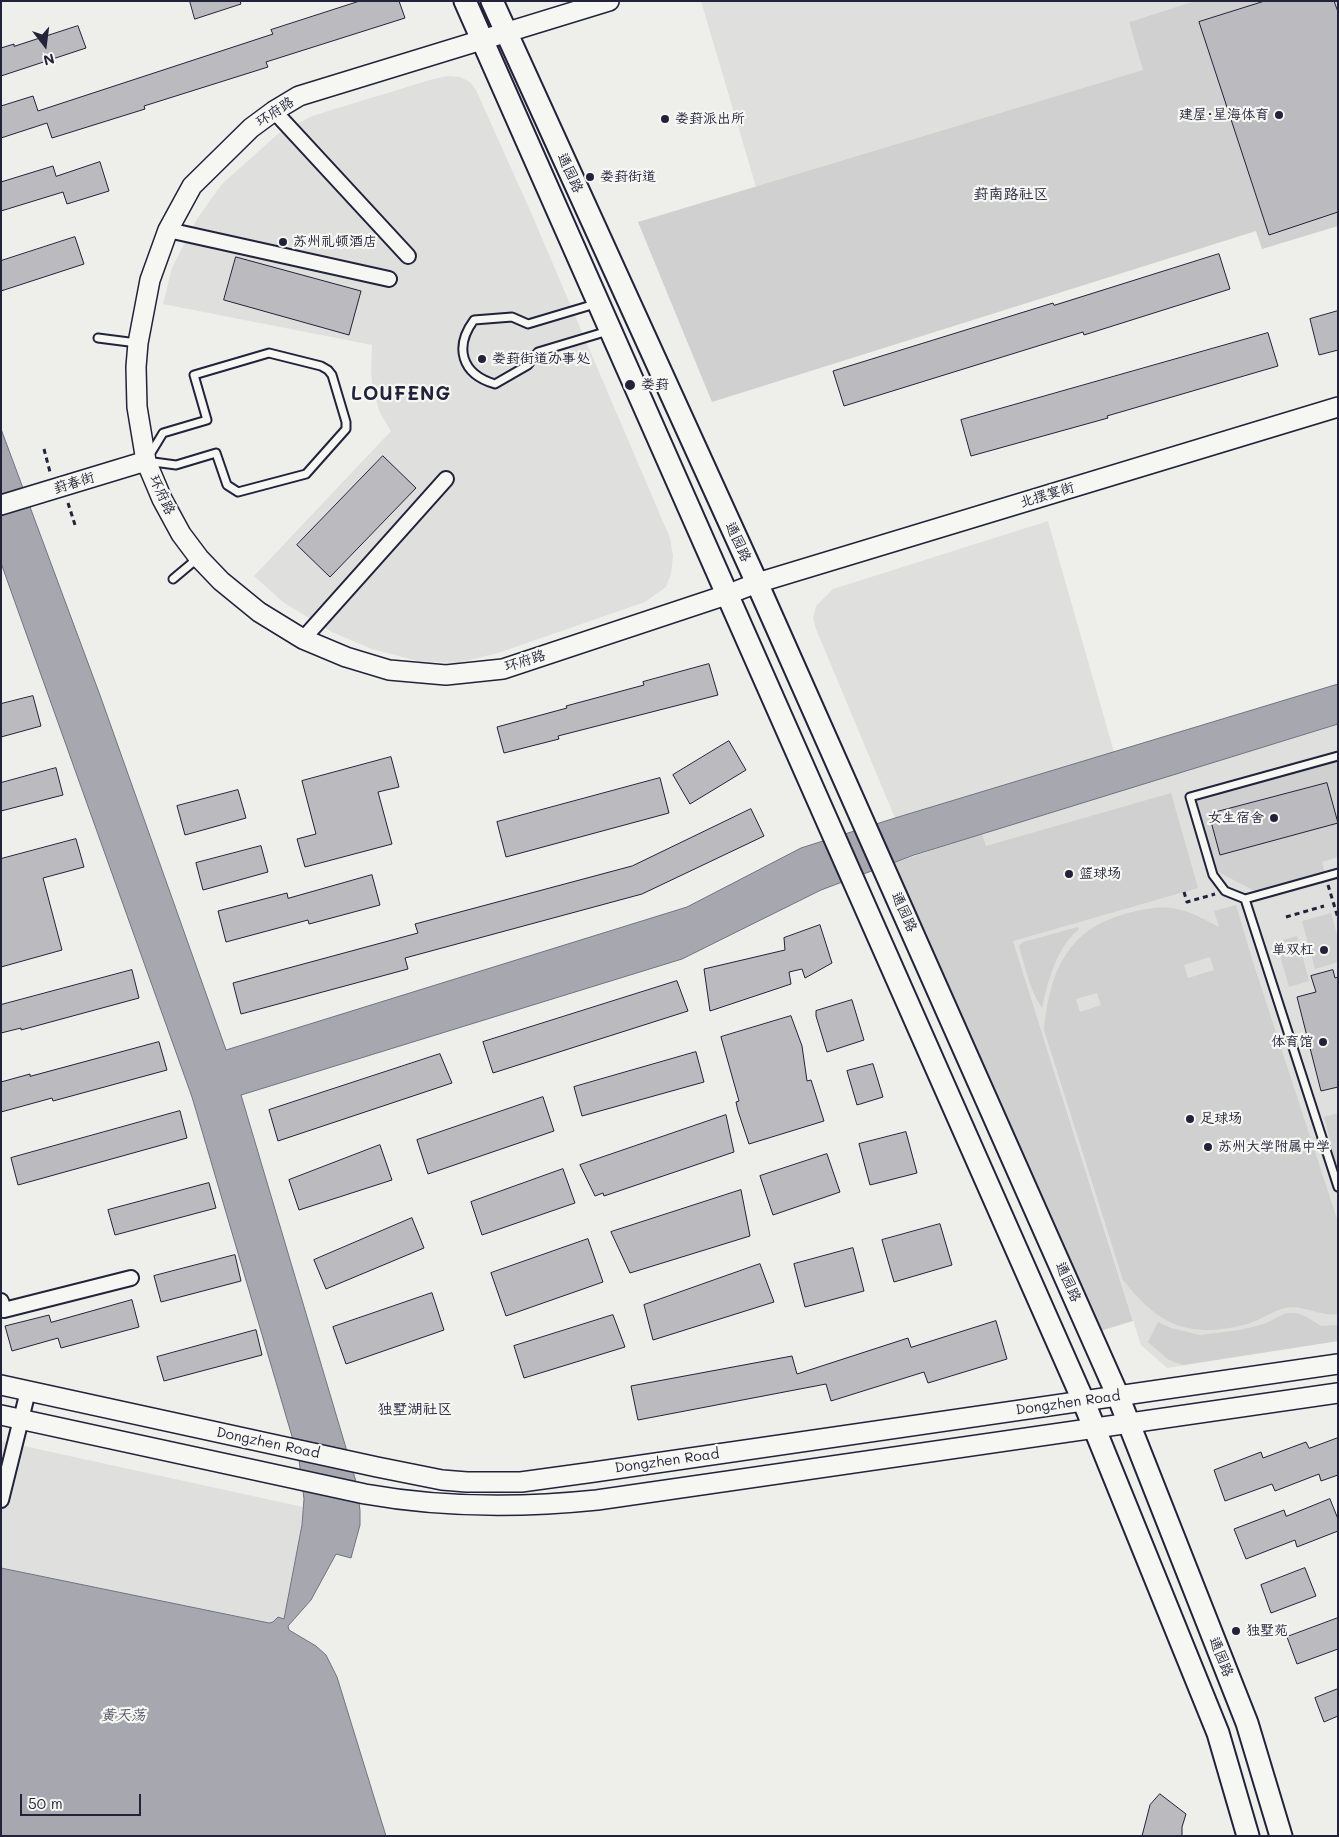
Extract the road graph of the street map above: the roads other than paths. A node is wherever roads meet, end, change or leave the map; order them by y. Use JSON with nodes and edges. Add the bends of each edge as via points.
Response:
{"nodes":[{"id":1,"x":464,"y":1,"type":"edge"},
{"id":2,"x":492,"y":1,"type":"edge"},
{"id":3,"x":609,"y":1,"type":"edge"},
{"id":4,"x":506,"y":33,"type":"junction"},
{"id":5,"x":482,"y":40,"type":"junction"},
{"id":6,"x":274,"y":111,"type":"junction"},
{"id":7,"x":168,"y":230,"type":"junction"},
{"id":8,"x":408,"y":256,"type":"dead end"},
{"id":9,"x":390,"y":279,"type":"dead end"},
{"id":10,"x":598,"y":303,"type":"junction"},
{"id":11,"x":610,"y":331,"type":"junction"},
{"id":12,"x":98,"y":338,"type":"dead end"},
{"id":13,"x":138,"y":343,"type":"junction"},
{"id":14,"x":1338,"y":407,"type":"edge"},
{"id":15,"x":146,"y":461,"type":"junction"},
{"id":16,"x":446,"y":479,"type":"dead end"},
{"id":17,"x":1,"y":505,"type":"edge"},
{"id":18,"x":198,"y":558,"type":"junction"},
{"id":19,"x":173,"y":579,"type":"dead end"},
{"id":20,"x":757,"y":583,"type":"junction"},
{"id":21,"x":726,"y":595,"type":"junction"},
{"id":22,"x":303,"y":639,"type":"junction"},
{"id":23,"x":1338,"y":756,"type":"edge"},
{"id":24,"x":1338,"y":873,"type":"edge"},
{"id":25,"x":1245,"y":898,"type":"junction"},
{"id":26,"x":1338,"y":1187,"type":"edge"},
{"id":27,"x":131,"y":1278,"type":"dead end"},
{"id":28,"x":1,"y":1300,"type":"edge"},
{"id":29,"x":1338,"y":1364,"type":"edge"},
{"id":30,"x":1,"y":1385,"type":"edge"},
{"id":31,"x":28,"y":1391,"type":"junction"},
{"id":32,"x":1338,"y":1393,"type":"edge"},
{"id":33,"x":1118,"y":1396,"type":"junction"},
{"id":34,"x":1083,"y":1400,"type":"junction"},
{"id":35,"x":1,"y":1415,"type":"edge"},
{"id":36,"x":21,"y":1420,"type":"junction"},
{"id":37,"x":1129,"y":1424,"type":"junction"},
{"id":38,"x":1095,"y":1428,"type":"junction"},
{"id":39,"x":1,"y":1500,"type":"edge"},
{"id":40,"x":1248,"y":1836,"type":"edge"},
{"id":41,"x":1281,"y":1836,"type":"edge"}],
"edges":[{"from":1,"to":5,"type":"main road","name":"通园路"},
{"from":2,"to":4,"type":"main road","name":"通园路"},
{"from":3,"to":4,"type":"main road","name":"环府路"},
{"from":4,"to":5,"type":"main road","name":"环府路"},
{"from":4,"to":20,"type":"main road","name":"通园路"},
{"from":5,"to":6,"type":"main road","name":"环府路","via":[[299,96]]},
{"from":5,"to":10,"type":"main road","name":"通园路"},
{"from":6,"to":7,"type":"main road","name":"环府路","via":[[251,128],[192,186]]},
{"from":6,"to":8,"type":"street"},
{"from":7,"to":9,"type":"street"},
{"from":7,"to":13,"type":"main road","name":"环府路","via":[[150,280]]},
{"from":10,"to":11,"type":"main road","name":"通园路"},
{"from":10,"to":11,"type":"lane","via":[[528,324],[512,317],[474,320],[463,341],[462,353],[466,364],[473,374],[495,384],[528,365],[538,352]]},
{"from":11,"to":21,"type":"main road","name":"通园路"},
{"from":12,"to":13,"type":"lane"},
{"from":13,"to":15,"type":"main road","name":"环府路","via":[[137,406]]},
{"from":14,"to":20,"type":"main road","name":"北摆宴街"},
{"from":15,"to":15,"type":"lane","via":[[176,466],[216,453],[227,485],[238,492],[306,474],[346,429],[332,375],[321,366],[269,353],[194,375],[207,420],[164,433]]},
{"from":15,"to":17,"type":"main road","name":"葑春街"},
{"from":15,"to":18,"type":"main road","name":"环府路","via":[[162,499]]},
{"from":16,"to":22,"type":"street"},
{"from":18,"to":19,"type":"lane"},
{"from":18,"to":22,"type":"main road","name":"环府路","via":[[259,612]]},
{"from":20,"to":21,"type":"main road","name":"环府路"},
{"from":20,"to":33,"type":"main road","name":"通园路"},
{"from":21,"to":22,"type":"main road","name":"环府路","via":[[502,669],[446,675],[390,670],[346,657]]},
{"from":21,"to":34,"type":"main road","name":"通园路"},
{"from":23,"to":25,"type":"lane","via":[[1190,797],[1214,875],[1225,891]]},
{"from":24,"to":25,"type":"lane"},
{"from":25,"to":26,"type":"lane"},
{"from":27,"to":28,"type":"street","via":[[4,1310]]},
{"from":29,"to":33,"type":"main road","name":"Dongzhen Road"},
{"from":30,"to":31,"type":"main road","name":"Dongzhen Road"},
{"from":31,"to":34,"type":"main road","name":"Dongzhen Road","via":[[355,1463],[468,1482],[521,1482]]},
{"from":31,"to":36,"type":"street"},
{"from":32,"to":37,"type":"main road","name":"Dongzhen Road"},
{"from":33,"to":34,"type":"main road","name":"Dongzhen Road"},
{"from":33,"to":37,"type":"main road","name":"通园路"},
{"from":34,"to":38,"type":"main road","name":"通园路"},
{"from":35,"to":36,"type":"main road","name":"Dongzhen Road"},
{"from":36,"to":38,"type":"main road","name":"Dongzhen Road","via":[[408,1502],[512,1506],[597,1500]]},
{"from":36,"to":39,"type":"street"},
{"from":37,"to":38,"type":"main road","name":"Dongzhen Road"},
{"from":37,"to":41,"type":"main road","name":"通园路","via":[[1247,1723]]},
{"from":38,"to":40,"type":"main road","name":"通园路","via":[[1218,1733]]}]}
